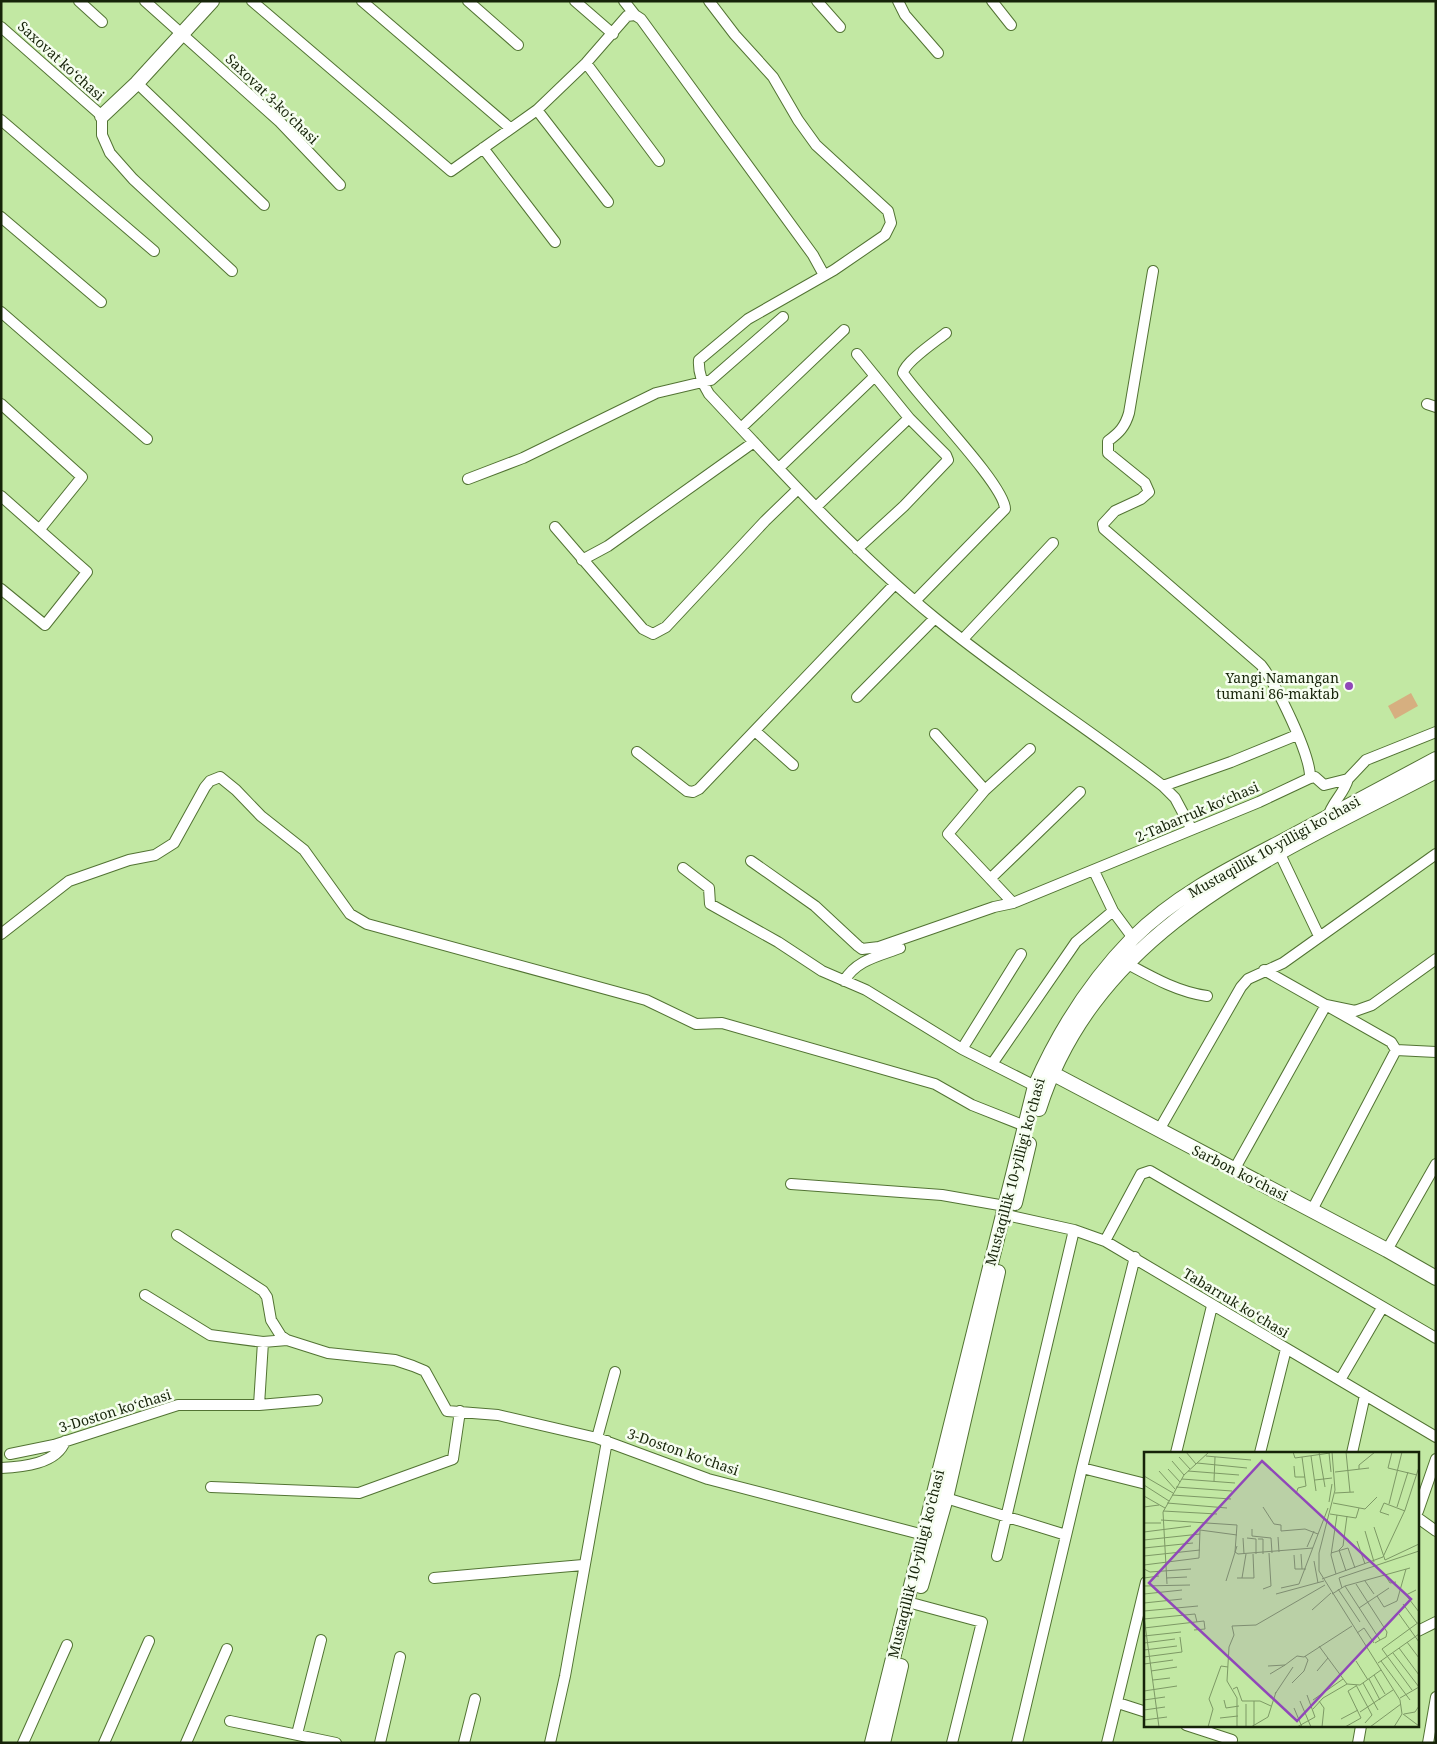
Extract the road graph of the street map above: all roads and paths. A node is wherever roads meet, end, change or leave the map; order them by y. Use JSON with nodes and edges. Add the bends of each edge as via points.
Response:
{"nodes":[{"id":1,"x":79,"y":1,"type":"edge"},
{"id":2,"x":145,"y":1,"type":"edge"},
{"id":3,"x":212,"y":1,"type":"edge"},
{"id":4,"x":252,"y":1,"type":"edge"},
{"id":5,"x":362,"y":1,"type":"edge"},
{"id":6,"x":468,"y":1,"type":"edge"},
{"id":7,"x":576,"y":1,"type":"edge"},
{"id":8,"x":624,"y":1,"type":"edge"},
{"id":9,"x":709,"y":1,"type":"edge"},
{"id":10,"x":818,"y":1,"type":"edge"},
{"id":11,"x":898,"y":1,"type":"edge"},
{"id":12,"x":992,"y":1,"type":"edge"},
{"id":13,"x":635,"y":14,"type":"junction"},
{"id":14,"x":102,"y":22,"type":"dead end"},
{"id":15,"x":1011,"y":25,"type":"dead end"},
{"id":16,"x":1,"y":27,"type":"edge"},
{"id":17,"x":840,"y":27,"type":"dead end"},
{"id":18,"x":183,"y":34,"type":"junction"},
{"id":19,"x":613,"y":34,"type":"junction"},
{"id":20,"x":518,"y":45,"type":"dead end"},
{"id":21,"x":938,"y":53,"type":"dead end"},
{"id":22,"x":586,"y":63,"type":"junction"},
{"id":23,"x":137,"y":83,"type":"junction"},
{"id":24,"x":537,"y":110,"type":"junction"},
{"id":25,"x":102,"y":116,"type":"junction"},
{"id":26,"x":1,"y":120,"type":"edge"},
{"id":27,"x":510,"y":128,"type":"junction"},
{"id":28,"x":483,"y":148,"type":"junction"},
{"id":29,"x":659,"y":161,"type":"dead end"},
{"id":30,"x":340,"y":185,"type":"dead end"},
{"id":31,"x":608,"y":202,"type":"dead end"},
{"id":32,"x":264,"y":206,"type":"dead end"},
{"id":33,"x":1,"y":217,"type":"edge"},
{"id":34,"x":554,"y":242,"type":"dead end"},
{"id":35,"x":154,"y":252,"type":"dead end"},
{"id":36,"x":232,"y":271,"type":"dead end"},
{"id":37,"x":1152,"y":271,"type":"dead end"},
{"id":38,"x":824,"y":275,"type":"junction"},
{"id":39,"x":101,"y":302,"type":"dead end"},
{"id":40,"x":1,"y":312,"type":"edge"},
{"id":41,"x":783,"y":316,"type":"dead end"},
{"id":42,"x":844,"y":330,"type":"dead end"},
{"id":43,"x":946,"y":334,"type":"dead end"},
{"id":44,"x":857,"y":354,"type":"dead end"},
{"id":45,"x":874,"y":376,"type":"junction"},
{"id":46,"x":703,"y":384,"type":"junction"},
{"id":47,"x":1,"y":404,"type":"edge"},
{"id":48,"x":910,"y":418,"type":"junction"},
{"id":49,"x":741,"y":428,"type":"junction"},
{"id":50,"x":147,"y":439,"type":"dead end"},
{"id":51,"x":754,"y":442,"type":"junction"},
{"id":52,"x":779,"y":468,"type":"junction"},
{"id":53,"x":468,"y":479,"type":"dead end"},
{"id":54,"x":798,"y":489,"type":"junction"},
{"id":55,"x":1,"y":496,"type":"edge"},
{"id":56,"x":816,"y":507,"type":"junction"},
{"id":57,"x":555,"y":527,"type":"dead end"},
{"id":58,"x":40,"y":529,"type":"junction"},
{"id":59,"x":1053,"y":543,"type":"dead end"},
{"id":60,"x":857,"y":549,"type":"junction"},
{"id":61,"x":582,"y":560,"type":"junction"},
{"id":62,"x":895,"y":584,"type":"junction"},
{"id":63,"x":1,"y":589,"type":"edge"},
{"id":64,"x":915,"y":601,"type":"junction"},
{"id":65,"x":935,"y":618,"type":"junction"},
{"id":66,"x":963,"y":639,"type":"junction"},
{"id":67,"x":857,"y":697,"type":"dead end"},
{"id":68,"x":755,"y":731,"type":"junction"},
{"id":69,"x":1436,"y":732,"type":"edge"},
{"id":70,"x":935,"y":734,"type":"dead end"},
{"id":71,"x":1297,"y":735,"type":"junction"},
{"id":72,"x":1030,"y":749,"type":"dead end"},
{"id":73,"x":637,"y":752,"type":"dead end"},
{"id":74,"x":1436,"y":758,"type":"edge"},
{"id":75,"x":793,"y":765,"type":"dead end"},
{"id":76,"x":1436,"y":771,"type":"edge"},
{"id":77,"x":1310,"y":778,"type":"junction"},
{"id":78,"x":1348,"y":779,"type":"junction"},
{"id":79,"x":1163,"y":786,"type":"junction"},
{"id":80,"x":985,"y":790,"type":"junction"},
{"id":81,"x":1080,"y":792,"type":"dead end"},
{"id":82,"x":1328,"y":816,"type":"junction"},
{"id":83,"x":1191,"y":828,"type":"junction"},
{"id":84,"x":1280,"y":854,"type":"junction"},
{"id":85,"x":1436,"y":854,"type":"edge"},
{"id":86,"x":751,"y":861,"type":"dead end"},
{"id":87,"x":683,"y":868,"type":"dead end"},
{"id":88,"x":1094,"y":871,"type":"junction"},
{"id":89,"x":991,"y":878,"type":"junction"},
{"id":90,"x":1013,"y":903,"type":"junction"},
{"id":91,"x":994,"y":907,"type":"junction"},
{"id":92,"x":1113,"y":911,"type":"junction"},
{"id":93,"x":1,"y":934,"type":"edge"},
{"id":94,"x":1319,"y":936,"type":"junction"},
{"id":95,"x":1134,"y":938,"type":"junction"},
{"id":96,"x":1021,"y":954,"type":"dead end"},
{"id":97,"x":1436,"y":959,"type":"edge"},
{"id":98,"x":1121,"y":960,"type":"junction"},
{"id":99,"x":1264,"y":970,"type":"junction"},
{"id":100,"x":844,"y":981,"type":"junction"},
{"id":101,"x":1207,"y":996,"type":"dead end"},
{"id":102,"x":1326,"y":1006,"type":"junction"},
{"id":103,"x":962,"y":1049,"type":"junction"},
{"id":104,"x":1396,"y":1050,"type":"junction"},
{"id":105,"x":1436,"y":1052,"type":"edge"},
{"id":106,"x":992,"y":1064,"type":"junction"},
{"id":107,"x":1048,"y":1071,"type":"junction"},
{"id":108,"x":1040,"y":1088,"type":"junction"},
{"id":109,"x":1025,"y":1126,"type":"junction"},
{"id":110,"x":1159,"y":1130,"type":"junction"},
{"id":111,"x":1436,"y":1164,"type":"edge"},
{"id":112,"x":1234,"y":1170,"type":"junction"},
{"id":113,"x":791,"y":1184,"type":"dead end"},
{"id":114,"x":1312,"y":1210,"type":"junction"},
{"id":115,"x":1008,"y":1211,"type":"junction"},
{"id":116,"x":1074,"y":1230,"type":"junction"},
{"id":117,"x":177,"y":1235,"type":"dead end"},
{"id":118,"x":1105,"y":1241,"type":"junction"},
{"id":119,"x":1387,"y":1250,"type":"junction"},
{"id":120,"x":1135,"y":1257,"type":"junction"},
{"id":121,"x":1436,"y":1278,"type":"edge"},
{"id":122,"x":145,"y":1294,"type":"dead end"},
{"id":123,"x":1212,"y":1306,"type":"junction"},
{"id":124,"x":1382,"y":1308,"type":"junction"},
{"id":125,"x":1436,"y":1338,"type":"edge"},
{"id":126,"x":287,"y":1340,"type":"junction"},
{"id":127,"x":262,"y":1342,"type":"junction"},
{"id":128,"x":1286,"y":1349,"type":"junction"},
{"id":129,"x":615,"y":1372,"type":"dead end"},
{"id":130,"x":1340,"y":1380,"type":"junction"},
{"id":131,"x":1365,"y":1394,"type":"junction"},
{"id":132,"x":317,"y":1400,"type":"dead end"},
{"id":133,"x":259,"y":1404,"type":"junction"},
{"id":134,"x":460,"y":1411,"type":"junction"},
{"id":135,"x":1436,"y":1437,"type":"edge"},
{"id":136,"x":602,"y":1440,"type":"junction"},
{"id":137,"x":65,"y":1441,"type":"junction"},
{"id":138,"x":1176,"y":1452,"type":"edge"},
{"id":139,"x":1260,"y":1452,"type":"edge"},
{"id":140,"x":1352,"y":1452,"type":"edge"},
{"id":141,"x":10,"y":1454,"type":"dead end"},
{"id":142,"x":1436,"y":1460,"type":"edge"},
{"id":143,"x":1,"y":1468,"type":"edge"},
{"id":144,"x":1082,"y":1468,"type":"junction"},
{"id":145,"x":1144,"y":1484,"type":"edge"},
{"id":146,"x":211,"y":1487,"type":"dead end"},
{"id":147,"x":946,"y":1498,"type":"junction"},
{"id":148,"x":1420,"y":1505,"type":"edge"},
{"id":149,"x":1006,"y":1516,"type":"junction"},
{"id":150,"x":1420,"y":1519,"type":"edge"},
{"id":151,"x":1436,"y":1531,"type":"edge"},
{"id":152,"x":1066,"y":1534,"type":"junction"},
{"id":153,"x":924,"y":1535,"type":"junction"},
{"id":154,"x":997,"y":1556,"type":"dead end"},
{"id":155,"x":583,"y":1565,"type":"junction"},
{"id":156,"x":434,"y":1578,"type":"dead end"},
{"id":157,"x":1144,"y":1591,"type":"edge"},
{"id":158,"x":915,"y":1604,"type":"junction"},
{"id":159,"x":1436,"y":1622,"type":"edge"},
{"id":160,"x":1420,"y":1630,"type":"edge"},
{"id":161,"x":321,"y":1640,"type":"dead end"},
{"id":162,"x":149,"y":1641,"type":"dead end"},
{"id":163,"x":68,"y":1645,"type":"dead end"},
{"id":164,"x":227,"y":1649,"type":"dead end"},
{"id":165,"x":400,"y":1657,"type":"dead end"},
{"id":166,"x":1436,"y":1697,"type":"edge"},
{"id":167,"x":475,"y":1699,"type":"dead end"},
{"id":168,"x":1118,"y":1704,"type":"junction"},
{"id":169,"x":1144,"y":1711,"type":"edge"},
{"id":170,"x":230,"y":1721,"type":"dead end"},
{"id":171,"x":1189,"y":1726,"type":"edge"},
{"id":172,"x":1360,"y":1726,"type":"edge"},
{"id":173,"x":296,"y":1734,"type":"junction"},
{"id":174,"x":1232,"y":1740,"type":"dead end"},
{"id":175,"x":23,"y":1743,"type":"edge"},
{"id":176,"x":104,"y":1743,"type":"edge"},
{"id":177,"x":186,"y":1743,"type":"edge"},
{"id":178,"x":336,"y":1743,"type":"edge"},
{"id":179,"x":380,"y":1743,"type":"edge"},
{"id":180,"x":464,"y":1743,"type":"edge"},
{"id":181,"x":550,"y":1743,"type":"edge"},
{"id":182,"x":872,"y":1743,"type":"edge"},
{"id":183,"x":883,"y":1743,"type":"edge"},
{"id":184,"x":952,"y":1743,"type":"edge"},
{"id":185,"x":1017,"y":1743,"type":"edge"},
{"id":186,"x":1106,"y":1743,"type":"edge"},
{"id":187,"x":1358,"y":1743,"type":"edge"},
{"id":188,"x":1428,"y":1743,"type":"edge"}],
"edges":[{"from":1,"to":14,"type":"street"},
{"from":2,"to":18,"type":"street"},
{"from":3,"to":18,"type":"main road"},
{"from":4,"to":28,"type":"street","via":[[451,171]]},
{"from":5,"to":27,"type":"street"},
{"from":6,"to":20,"type":"street"},
{"from":7,"to":19,"type":"street"},
{"from":8,"to":13,"type":"street"},
{"from":9,"to":38,"type":"street","via":[[773,77],[816,145],[888,211],[891,223],[885,234]]},
{"from":10,"to":17,"type":"street"},
{"from":11,"to":21,"type":"street","via":[[905,15]]},
{"from":12,"to":15,"type":"street"},
{"from":13,"to":19,"type":"street","via":[[627,16]]},
{"from":13,"to":38,"type":"street","via":[[813,255]]},
{"from":16,"to":25,"type":"street","name":"Saxovat koʻchasi"},
{"from":18,"to":23,"type":"main road"},
{"from":18,"to":30,"type":"street","name":"Saxovat 3-koʻchasi","via":[[280,122]]},
{"from":19,"to":22,"type":"street"},
{"from":22,"to":24,"type":"street"},
{"from":22,"to":29,"type":"street"},
{"from":23,"to":25,"type":"main road"},
{"from":23,"to":32,"type":"street"},
{"from":24,"to":27,"type":"street"},
{"from":24,"to":31,"type":"street"},
{"from":25,"to":36,"type":"street","via":[[102,135],[110,153],[133,179]]},
{"from":26,"to":35,"type":"street"},
{"from":27,"to":28,"type":"street"},
{"from":28,"to":34,"type":"street"},
{"from":33,"to":39,"type":"street"},
{"from":37,"to":71,"type":"street","via":[[1128,419],[1119,433],[1108,441],[1108,453],[1145,483],[1148,492],[1141,499],[1115,511],[1103,524],[1104,529],[1261,665],[1270,677]]},
{"from":38,"to":46,"type":"street","via":[[748,319],[699,360]]},
{"from":40,"to":50,"type":"street"},
{"from":41,"to":46,"type":"street"},
{"from":42,"to":49,"type":"street"},
{"from":43,"to":64,"type":"street","via":[[910,362],[904,373],[980,467],[1005,509]]},
{"from":44,"to":45,"type":"street"},
{"from":45,"to":48,"type":"street"},
{"from":45,"to":52,"type":"street"},
{"from":46,"to":49,"type":"street"},
{"from":46,"to":53,"type":"street","via":[[656,393],[523,458]]},
{"from":47,"to":58,"type":"street","via":[[82,477]]},
{"from":48,"to":56,"type":"street"},
{"from":48,"to":60,"type":"street","via":[[948,460]]},
{"from":49,"to":51,"type":"street"},
{"from":51,"to":52,"type":"street"},
{"from":51,"to":61,"type":"street","via":[[608,546]]},
{"from":52,"to":54,"type":"street"},
{"from":54,"to":56,"type":"street"},
{"from":54,"to":61,"type":"street","via":[[666,627],[653,634],[644,629]]},
{"from":55,"to":58,"type":"street"},
{"from":56,"to":60,"type":"street"},
{"from":57,"to":61,"type":"street"},
{"from":58,"to":63,"type":"street","via":[[87,572],[45,625]]},
{"from":59,"to":66,"type":"street"},
{"from":60,"to":62,"type":"street"},
{"from":62,"to":64,"type":"street"},
{"from":62,"to":68,"type":"street"},
{"from":64,"to":65,"type":"street"},
{"from":65,"to":66,"type":"street"},
{"from":65,"to":67,"type":"street"},
{"from":66,"to":79,"type":"street"},
{"from":68,"to":73,"type":"street","via":[[693,792],[687,791]]},
{"from":68,"to":75,"type":"street"},
{"from":69,"to":78,"type":"street","via":[[1366,760]]},
{"from":70,"to":80,"type":"street"},
{"from":71,"to":77,"type":"street","via":[[1310,769]]},
{"from":71,"to":79,"type":"street"},
{"from":72,"to":80,"type":"street"},
{"from":74,"to":82,"type":"main road","name":"Mustaqillik 10-yilligi ko'chasi"},
{"from":76,"to":84,"type":"main road","name":"Mustaqillik 10-yilligi ko'chasi"},
{"from":77,"to":78,"type":"street","via":[[1315,777],[1324,785]]},
{"from":77,"to":83,"type":"street","name":"2-Tabarruk koʻchasi"},
{"from":78,"to":82,"type":"street"},
{"from":79,"to":83,"type":"street","via":[[1175,798]]},
{"from":80,"to":89,"type":"street","via":[[948,834]]},
{"from":81,"to":89,"type":"street"},
{"from":82,"to":95,"type":"main road","name":"Mustaqillik 10-yilligi ko'chasi","via":[[1188,894]]},
{"from":83,"to":88,"type":"street","name":"2-Tabarruk koʻchasi"},
{"from":84,"to":94,"type":"street"},
{"from":84,"to":98,"type":"main road","name":"Mustaqillik 10-yilligi ko'chasi","via":[[1189,908]]},
{"from":85,"to":94,"type":"street"},
{"from":86,"to":91,"type":"street","name":"2-Tabarruk koʻchasi","via":[[814,906],[862,949],[893,944]]},
{"from":87,"to":100,"type":"street","via":[[709,888],[710,904]]},
{"from":88,"to":90,"type":"street","name":"2-Tabarruk koʻchasi"},
{"from":88,"to":92,"type":"street"},
{"from":89,"to":90,"type":"street"},
{"from":90,"to":91,"type":"street","name":"2-Tabarruk koʻchasi"},
{"from":91,"to":100,"type":"street","name":"2-Tabarruk koʻchasi","via":[[988,914],[857,965]]},
{"from":92,"to":95,"type":"street"},
{"from":92,"to":106,"type":"street","via":[[1076,942]]},
{"from":93,"to":109,"type":"street","via":[[69,880],[155,855],[174,843],[204,787],[220,778],[260,816],[304,850],[350,914],[367,924],[646,1000],[696,1024],[722,1023],[935,1084],[972,1105]]},
{"from":94,"to":99,"type":"street","via":[[1283,963]]},
{"from":95,"to":98,"type":"main road","name":"Mustaqillik 10-yilligi ko'chasi"},
{"from":96,"to":103,"type":"street"},
{"from":97,"to":102,"type":"street","via":[[1372,1005],[1355,1012]]},
{"from":98,"to":101,"type":"street","via":[[1190,994]]},
{"from":98,"to":107,"type":"main road","name":"Mustaqillik 10-yilligi ko'chasi","via":[[1077,1006]]},
{"from":99,"to":102,"type":"street"},
{"from":99,"to":110,"type":"street","via":[[1248,979],[1242,987]]},
{"from":100,"to":103,"type":"street","via":[[866,990]]},
{"from":102,"to":104,"type":"street","via":[[1391,1042]]},
{"from":102,"to":112,"type":"street"},
{"from":103,"to":106,"type":"street"},
{"from":104,"to":105,"type":"street"},
{"from":104,"to":114,"type":"street"},
{"from":106,"to":108,"type":"street"},
{"from":107,"to":108,"type":"main road","name":"Mustaqillik 10-yilligi ko'chasi"},
{"from":107,"to":110,"type":"main road","name":"Sarbon koʻchasi"},
{"from":108,"to":109,"type":"main road","name":"Mustaqillik 10-yilligi ko'chasi"},
{"from":108,"to":115,"type":"main road","name":"Mustaqillik 10-yilligi ko'chasi","via":[[1024,1172]]},
{"from":109,"to":115,"type":"main road","name":"Mustaqillik 10-yilligi ko'chasi"},
{"from":110,"to":112,"type":"main road","name":"Sarbon koʻchasi"},
{"from":111,"to":119,"type":"street"},
{"from":112,"to":114,"type":"main road","name":"Sarbon koʻchasi"},
{"from":113,"to":115,"type":"street","name":"Tabarruk koʻchasi","via":[[942,1195]]},
{"from":114,"to":119,"type":"main road","name":"Sarbon koʻchasi"},
{"from":115,"to":116,"type":"street","name":"Tabarruk koʻchasi"},
{"from":115,"to":147,"type":"main road","name":"Mustaqillik 10-yilligi ko'chasi"},
{"from":115,"to":153,"type":"main road","name":"Mustaqillik 10-yilligi ko'chasi"},
{"from":116,"to":118,"type":"street","name":"Tabarruk koʻchasi"},
{"from":116,"to":149,"type":"street"},
{"from":117,"to":126,"type":"street","via":[[263,1291],[271,1320]]},
{"from":118,"to":120,"type":"street","name":"Tabarruk koʻchasi"},
{"from":118,"to":124,"type":"street","via":[[1142,1174],[1150,1171]]},
{"from":119,"to":121,"type":"main road","name":"Sarbon koʻchasi"},
{"from":120,"to":123,"type":"street","name":"Tabarruk koʻchasi"},
{"from":120,"to":144,"type":"street"},
{"from":122,"to":127,"type":"street","name":"3-Doston koʻchasi","via":[[210,1335]]},
{"from":123,"to":128,"type":"street","name":"Tabarruk koʻchasi"},
{"from":123,"to":138,"type":"street"},
{"from":124,"to":125,"type":"street"},
{"from":124,"to":130,"type":"street"},
{"from":126,"to":127,"type":"street","name":"3-Doston koʻchasi"},
{"from":126,"to":134,"type":"street","name":"3-Doston koʻchasi","via":[[328,1353],[395,1360],[413,1366],[425,1371],[447,1411]]},
{"from":127,"to":133,"type":"street"},
{"from":128,"to":130,"type":"street","name":"Tabarruk koʻchasi"},
{"from":128,"to":139,"type":"street"},
{"from":129,"to":136,"type":"street"},
{"from":130,"to":131,"type":"street","name":"Tabarruk koʻchasi"},
{"from":131,"to":135,"type":"street","name":"Tabarruk koʻchasi"},
{"from":131,"to":140,"type":"street"},
{"from":132,"to":133,"type":"street","name":"3-Doston koʻchasi"},
{"from":133,"to":137,"type":"street","name":"3-Doston koʻchasi","via":[[178,1405]]},
{"from":134,"to":136,"type":"street","name":"3-Doston koʻchasi","via":[[498,1415]]},
{"from":134,"to":146,"type":"street","via":[[454,1459],[359,1493]]},
{"from":136,"to":153,"type":"street","name":"3-Doston koʻchasi","via":[[708,1479]]},
{"from":136,"to":155,"type":"street"},
{"from":137,"to":141,"type":"street","name":"3-Doston koʻchasi"},
{"from":137,"to":143,"type":"street","via":[[62,1449],[33,1466]]},
{"from":142,"to":148,"type":"street"},
{"from":144,"to":145,"type":"street"},
{"from":144,"to":152,"type":"street"},
{"from":147,"to":149,"type":"street"},
{"from":147,"to":158,"type":"main road","name":"Mustaqillik 10-yilligi ko'chasi"},
{"from":149,"to":152,"type":"street"},
{"from":149,"to":154,"type":"street"},
{"from":150,"to":151,"type":"street"},
{"from":152,"to":185,"type":"street"},
{"from":153,"to":182,"type":"main road","name":"Mustaqillik 10-yilligi ko'chasi"},
{"from":155,"to":156,"type":"street"},
{"from":155,"to":181,"type":"street","via":[[565,1676]]},
{"from":157,"to":168,"type":"street"},
{"from":158,"to":183,"type":"main road","name":"Mustaqillik 10-yilligi ko'chasi"},
{"from":158,"to":184,"type":"street","via":[[982,1622]]},
{"from":159,"to":160,"type":"street"},
{"from":161,"to":173,"type":"street"},
{"from":162,"to":176,"type":"street"},
{"from":163,"to":175,"type":"street"},
{"from":164,"to":177,"type":"street"},
{"from":165,"to":179,"type":"street"},
{"from":166,"to":188,"type":"street"},
{"from":167,"to":180,"type":"street"},
{"from":168,"to":169,"type":"street"},
{"from":168,"to":186,"type":"street"},
{"from":170,"to":173,"type":"street"},
{"from":171,"to":174,"type":"street"},
{"from":172,"to":187,"type":"street"},
{"from":173,"to":178,"type":"street"}]}
